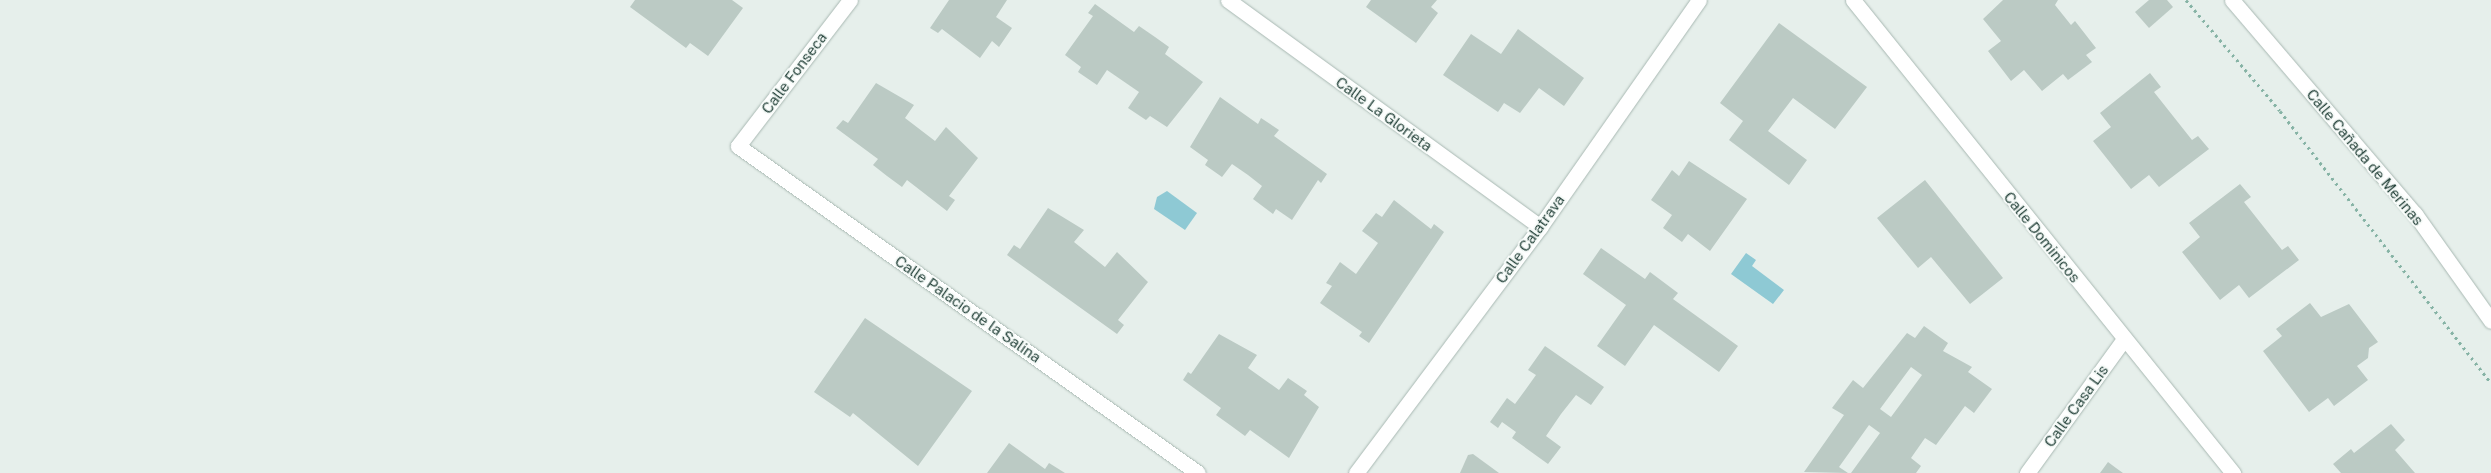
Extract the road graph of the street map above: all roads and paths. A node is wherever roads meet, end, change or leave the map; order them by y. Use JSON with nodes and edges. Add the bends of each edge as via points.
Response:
{"nodes":[{"id":1,"x":850,"y":0,"type":"edge"},
{"id":2,"x":1228,"y":0,"type":"edge"},
{"id":3,"x":1699,"y":0,"type":"edge"},
{"id":4,"x":1853,"y":0,"type":"edge"},
{"id":5,"x":2186,"y":0,"type":"edge"},
{"id":6,"x":2232,"y":0,"type":"edge"},
{"id":7,"x":738,"y":146,"type":"joint"},
{"id":8,"x":1540,"y":227,"type":"junction"},
{"id":9,"x":2491,"y":321,"type":"edge"},
{"id":10,"x":2124,"y":339,"type":"junction"},
{"id":11,"x":2491,"y":383,"type":"edge"},
{"id":12,"x":1198,"y":473,"type":"edge"},
{"id":13,"x":1356,"y":473,"type":"edge"},
{"id":14,"x":2027,"y":473,"type":"edge"},
{"id":15,"x":2233,"y":473,"type":"edge"}],
"edges":[{"from":1,"to":7,"type":"street","name":"Calle Fonseca"},
{"from":2,"to":8,"type":"street","name":"Calle La Glorieta"},
{"from":3,"to":8,"type":"street","name":"Calle Calatrava"},
{"from":4,"to":10,"type":"street","name":"Calle Dominicos"},
{"from":5,"to":11,"type":"path","via":[[2286,119]]},
{"from":6,"to":9,"type":"street","name":"Calle Cañada de Merinas","via":[[2415,214]]},
{"from":7,"to":12,"type":"street","name":"Calle Palacio de la Salina"},
{"from":8,"to":13,"type":"street","name":"Calle Calatrava"},
{"from":10,"to":14,"type":"street","name":"Calle Casa Lis"},
{"from":10,"to":15,"type":"street","name":"Calle Dominicos"}]}
